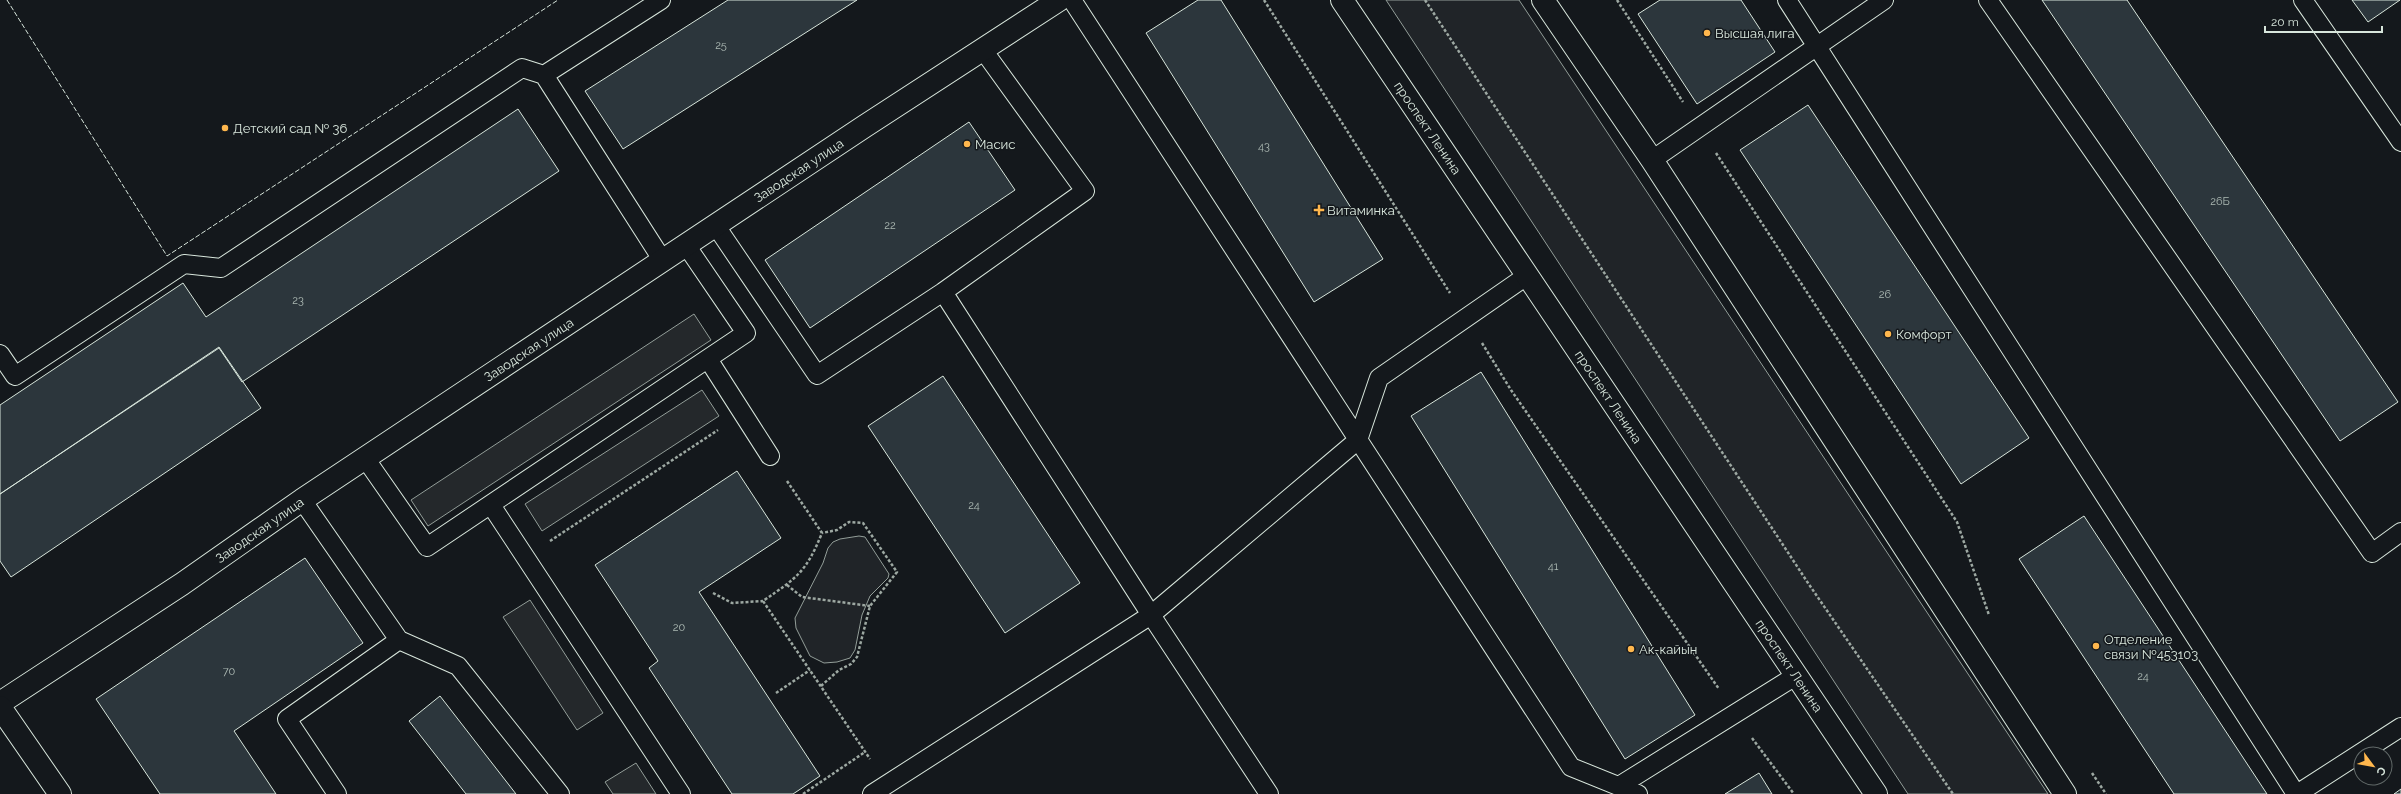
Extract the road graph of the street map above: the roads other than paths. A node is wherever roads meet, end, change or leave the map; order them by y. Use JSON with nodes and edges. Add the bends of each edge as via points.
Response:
{"nodes":[{"id":1,"x":661,"y":0,"type":"edge"},
{"id":2,"x":1059,"y":0,"type":"edge"},
{"id":3,"x":1072,"y":0,"type":"edge"},
{"id":4,"x":1342,"y":0,"type":"edge"},
{"id":5,"x":1543,"y":0,"type":"edge"},
{"id":6,"x":1786,"y":0,"type":"edge"},
{"id":7,"x":1884,"y":0,"type":"edge"},
{"id":8,"x":1988,"y":0,"type":"edge"},
{"id":9,"x":2303,"y":0,"type":"edge"},
{"id":10,"x":1816,"y":47,"type":"junction"},
{"id":11,"x":983,"y":50,"type":"junction"},
{"id":12,"x":544,"y":75,"type":"junction"},
{"id":13,"x":2401,"y":142,"type":"edge"},
{"id":14,"x":1652,"y":160,"type":"junction"},
{"id":15,"x":716,"y":226,"type":"junction"},
{"id":16,"x":686,"y":246,"type":"junction"},
{"id":17,"x":663,"y":261,"type":"junction"},
{"id":18,"x":1528,"y":275,"type":"junction"},
{"id":19,"x":943,"y":292,"type":"junction"},
{"id":20,"x":0,"y":354,"type":"edge"},
{"id":21,"x":708,"y":359,"type":"junction"},
{"id":22,"x":1358,"y":440,"type":"junction"},
{"id":23,"x":770,"y":456,"type":"road end"},
{"id":24,"x":365,"y":458,"type":"junction"},
{"id":25,"x":302,"y":500,"type":"junction"},
{"id":26,"x":491,"y":505,"type":"junction"},
{"id":27,"x":2401,"y":532,"type":"edge"},
{"id":28,"x":1151,"y":615,"type":"junction"},
{"id":29,"x":398,"y":640,"type":"junction"},
{"id":30,"x":1798,"y":675,"type":"junction"},
{"id":31,"x":0,"y":703,"type":"edge"},
{"id":32,"x":0,"y":707,"type":"edge"},
{"id":33,"x":2401,"y":727,"type":"edge"},
{"id":34,"x":1619,"y":786,"type":"junction"},
{"id":35,"x":880,"y":789,"type":"edge"},
{"id":36,"x":60,"y":794,"type":"edge"},
{"id":37,"x":338,"y":794,"type":"edge"},
{"id":38,"x":560,"y":794,"type":"edge"},
{"id":39,"x":681,"y":794,"type":"edge"},
{"id":40,"x":1269,"y":794,"type":"edge"},
{"id":41,"x":1638,"y":794,"type":"edge"},
{"id":42,"x":1876,"y":794,"type":"edge"},
{"id":43,"x":2065,"y":794,"type":"edge"},
{"id":44,"x":2297,"y":794,"type":"edge"}],
"edges":[{"from":1,"to":12,"type":"lane"},
{"from":2,"to":11,"type":"main road","name":"Заводская улица"},
{"from":3,"to":22,"type":"lane"},
{"from":4,"to":18,"type":"main road","name":"проспект Ленина"},
{"from":5,"to":14,"type":"main road"},
{"from":6,"to":10,"type":"lane"},
{"from":7,"to":10,"type":"lane"},
{"from":8,"to":27,"type":"lane","via":[[2372,553]]},
{"from":9,"to":13,"type":"lane"},
{"from":10,"to":14,"type":"lane"},
{"from":10,"to":44,"type":"lane"},
{"from":11,"to":15,"type":"main road","name":"Заводская улица"},
{"from":11,"to":19,"type":"lane","via":[[1086,191]]},
{"from":12,"to":17,"type":"lane"},
{"from":12,"to":20,"type":"lane","via":[[522,68],[221,268],[184,264],[15,376]]},
{"from":14,"to":43,"type":"main road"},
{"from":15,"to":16,"type":"main road","name":"Заводская улица"},
{"from":15,"to":19,"type":"lane","via":[[817,375]]},
{"from":16,"to":17,"type":"main road","name":"Заводская улица"},
{"from":16,"to":21,"type":"lane","via":[[746,333]]},
{"from":17,"to":24,"type":"main road","name":"Заводская улица"},
{"from":18,"to":22,"type":"lane","via":[[1379,378]]},
{"from":18,"to":30,"type":"main road","name":"проспект Ленина"},
{"from":19,"to":28,"type":"lane"},
{"from":21,"to":23,"type":"lane"},
{"from":21,"to":26,"type":"lane"},
{"from":22,"to":28,"type":"lane"},
{"from":22,"to":34,"type":"lane","via":[[1571,767]]},
{"from":24,"to":25,"type":"main road","name":"Заводская улица"},
{"from":24,"to":26,"type":"lane","via":[[427,547]]},
{"from":25,"to":29,"type":"lane"},
{"from":25,"to":31,"type":"main road","name":"Заводская улица","via":[[182,584]]},
{"from":26,"to":39,"type":"lane"},
{"from":28,"to":35,"type":"lane"},
{"from":28,"to":40,"type":"lane"},
{"from":29,"to":37,"type":"lane","via":[[287,719]]},
{"from":29,"to":38,"type":"lane","via":[[458,666]]},
{"from":30,"to":34,"type":"lane"},
{"from":30,"to":42,"type":"main road","name":"проспект Ленина"},
{"from":32,"to":36,"type":"main road"},
{"from":33,"to":44,"type":"lane"},
{"from":34,"to":41,"type":"lane"}]}
